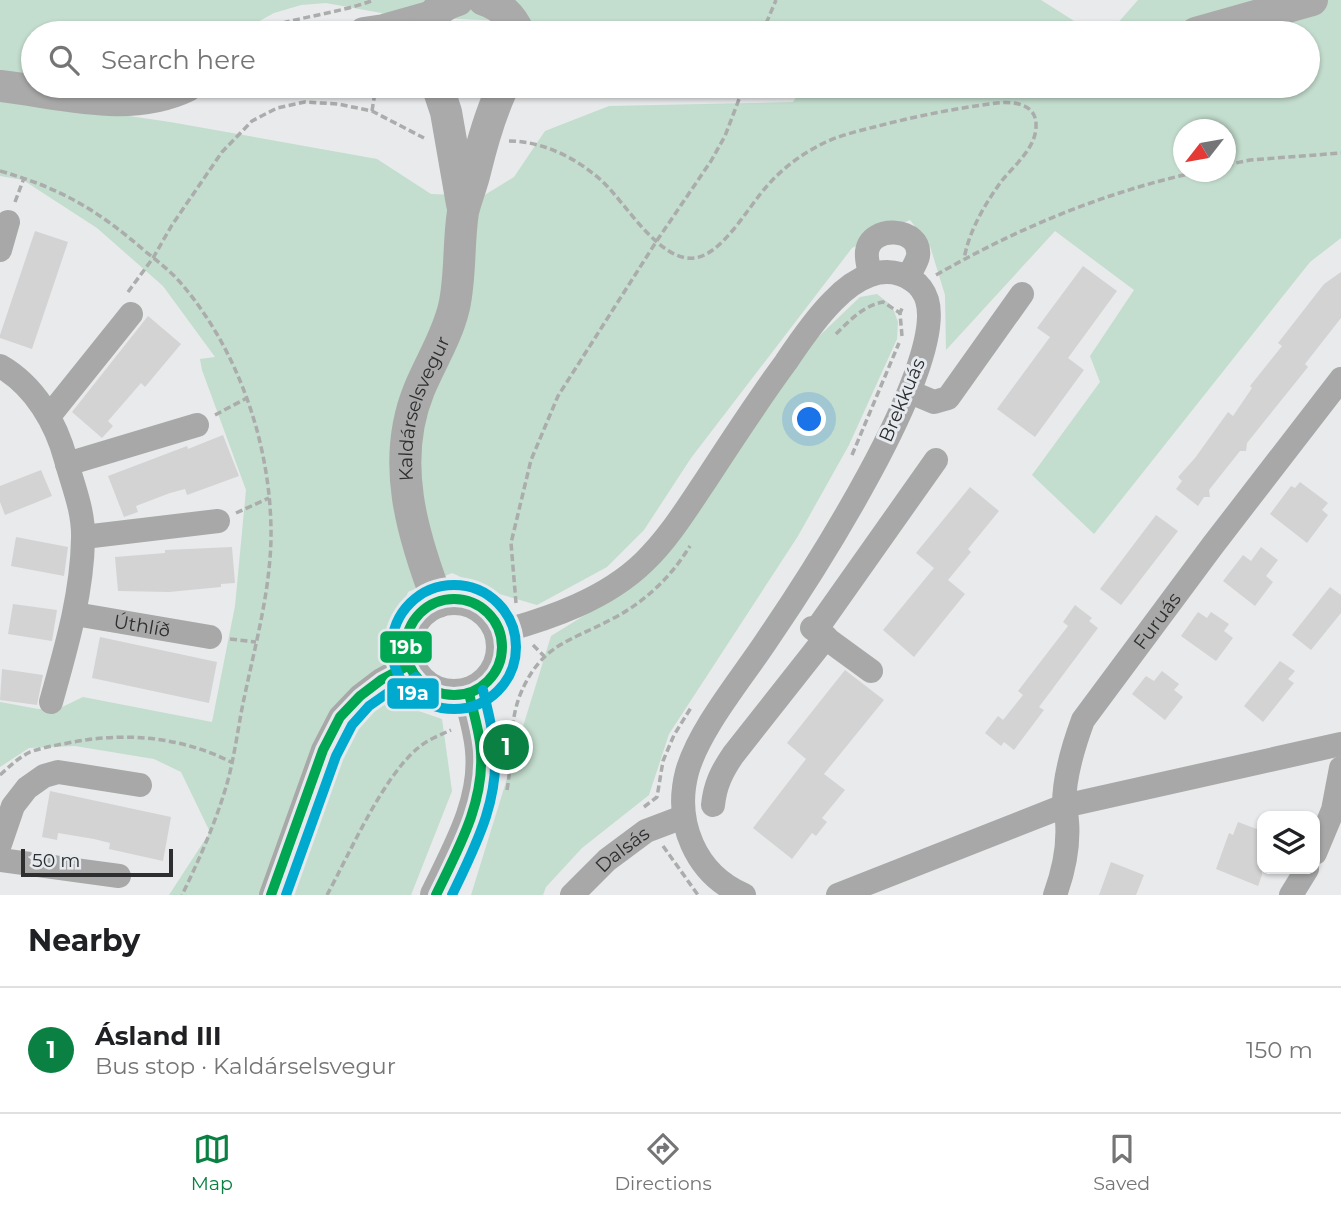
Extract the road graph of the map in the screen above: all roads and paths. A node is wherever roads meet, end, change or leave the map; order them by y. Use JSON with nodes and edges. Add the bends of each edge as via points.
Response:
{"nodes":[{"id":1,"x":776,"y":0,"type":"edge"},
{"id":2,"x":1312,"y":0,"type":"edge"},
{"id":3,"x":371,"y":1,"type":"edge"},
{"id":4,"x":441,"y":11,"type":"edge"},
{"id":5,"x":292,"y":21,"type":"edge"},
{"id":6,"x":411,"y":21,"type":"edge"},
{"id":7,"x":767,"y":21,"type":"edge"},
{"id":8,"x":1238,"y":21,"type":"edge"},
{"id":9,"x":0,"y":86,"type":"edge"},
{"id":10,"x":21,"y":89,"type":"edge"},
{"id":11,"x":98,"y":98,"type":"edge"},
{"id":12,"x":155,"y":98,"type":"edge"},
{"id":13,"x":374,"y":98,"type":"edge"},
{"id":14,"x":440,"y":98,"type":"edge"},
{"id":15,"x":456,"y":98,"type":"edge"},
{"id":16,"x":488,"y":98,"type":"edge"},
{"id":17,"x":499,"y":98,"type":"edge"},
{"id":18,"x":739,"y":98,"type":"edge"},
{"id":19,"x":372,"y":110,"type":"junction"},
{"id":20,"x":431,"y":138,"type":"dead end"},
{"id":21,"x":501,"y":142,"type":"dead end"},
{"id":22,"x":1341,"y":153,"type":"edge"},
{"id":23,"x":1236,"y":163,"type":"edge"},
{"id":24,"x":0,"y":171,"type":"edge"},
{"id":25,"x":1173,"y":179,"type":"edge"},
{"id":26,"x":463,"y":212,"type":"junction"},
{"id":27,"x":8,"y":222,"type":"dead end"},
{"id":28,"x":656,"y":242,"type":"junction"},
{"id":29,"x":0,"y":250,"type":"edge"},
{"id":30,"x":153,"y":258,"type":"junction"},
{"id":31,"x":964,"y":259,"type":"junction"},
{"id":32,"x":870,"y":274,"type":"junction"},
{"id":33,"x":934,"y":276,"type":"dead end"},
{"id":34,"x":908,"y":277,"type":"junction"},
{"id":35,"x":1022,"y":294,"type":"dead end"},
{"id":36,"x":904,"y":304,"type":"dead end"},
{"id":37,"x":131,"y":314,"type":"dead end"},
{"id":38,"x":0,"y":366,"type":"edge"},
{"id":39,"x":1341,"y":379,"type":"edge"},
{"id":40,"x":910,"y":392,"type":"junction"},
{"id":41,"x":247,"y":398,"type":"junction"},
{"id":42,"x":50,"y":415,"type":"junction"},
{"id":43,"x":197,"y":425,"type":"joint"},
{"id":44,"x":851,"y":456,"type":"dead end"},
{"id":45,"x":936,"y":460,"type":"dead end"},
{"id":46,"x":68,"y":464,"type":"junction"},
{"id":47,"x":270,"y":498,"type":"junction"},
{"id":48,"x":218,"y":521,"type":"joint"},
{"id":49,"x":83,"y":537,"type":"junction"},
{"id":50,"x":438,"y":601,"type":"junction"},
{"id":51,"x":516,"y":603,"type":"dead end"},
{"id":52,"x":788,"y":610,"type":"junction"},
{"id":53,"x":75,"y":614,"type":"junction"},
{"id":54,"x":500,"y":632,"type":"junction"},
{"id":55,"x":821,"y":634,"type":"junction"},
{"id":56,"x":211,"y":637,"type":"dead end"},
{"id":57,"x":532,"y":644,"type":"dead end"},
{"id":58,"x":544,"y":656,"type":"dead end"},
{"id":59,"x":409,"y":664,"type":"junction"},
{"id":60,"x":871,"y":670,"type":"dead end"},
{"id":61,"x":469,"y":693,"type":"junction"},
{"id":62,"x":696,"y":700,"type":"dead end"},
{"id":63,"x":51,"y":702,"type":"dead end"},
{"id":64,"x":454,"y":729,"type":"dead end"},
{"id":65,"x":1341,"y":744,"type":"edge"},
{"id":66,"x":231,"y":762,"type":"junction"},
{"id":67,"x":1341,"y":768,"type":"edge"},
{"id":68,"x":0,"y":775,"type":"edge"},
{"id":69,"x":140,"y":785,"type":"dead end"},
{"id":70,"x":713,"y":805,"type":"dead end"},
{"id":71,"x":1064,"y":806,"type":"junction"},
{"id":72,"x":644,"y":816,"type":"junction"},
{"id":73,"x":683,"y":817,"type":"junction"},
{"id":74,"x":1320,"y":841,"type":"edge"},
{"id":75,"x":0,"y":844,"type":"edge"},
{"id":76,"x":0,"y":860,"type":"edge"},
{"id":77,"x":1304,"y":874,"type":"edge"},
{"id":78,"x":119,"y":877,"type":"dead end"},
{"id":79,"x":182,"y":895,"type":"edge"},
{"id":80,"x":271,"y":895,"type":"edge"},
{"id":81,"x":327,"y":895,"type":"edge"},
{"id":82,"x":436,"y":895,"type":"edge"},
{"id":83,"x":572,"y":895,"type":"edge"},
{"id":84,"x":698,"y":895,"type":"edge"},
{"id":85,"x":744,"y":895,"type":"edge"},
{"id":86,"x":838,"y":895,"type":"edge"},
{"id":87,"x":1055,"y":895,"type":"edge"},
{"id":88,"x":1291,"y":895,"type":"edge"}],
"edges":[{"from":1,"to":7,"type":"path"},
{"from":2,"to":8,"type":"main road"},
{"from":3,"to":5,"type":"path"},
{"from":4,"to":6,"type":"main road"},
{"from":9,"to":10,"type":"main road"},
{"from":11,"to":12,"type":"main road"},
{"from":13,"to":19,"type":"path"},
{"from":14,"to":26,"type":"main road","name":"Kaldárselsvegur"},
{"from":15,"to":16,"type":"main road"},
{"from":17,"to":26,"type":"main road","name":"Kaldárselsvegur"},
{"from":18,"to":28,"type":"path","via":[[725,136]]},
{"from":19,"to":20,"type":"path"},
{"from":19,"to":30,"type":"path","via":[[304,102],[277,108],[253,121],[222,152]]},
{"from":21,"to":28,"type":"path","via":[[546,147],[585,167]]},
{"from":22,"to":23,"type":"path"},
{"from":24,"to":30,"type":"path","via":[[69,196],[117,226]]},
{"from":25,"to":31,"type":"path","via":[[1098,199]]},
{"from":26,"to":50,"type":"main road","name":"Kaldárselsvegur","via":[[454,308],[418,393],[405,454],[410,521]]},
{"from":27,"to":29,"type":"street"},
{"from":28,"to":31,"type":"path","via":[[678,256],[710,253],[790,164],[853,132],[972,106],[1009,102],[1026,106],[1035,114],[1034,140],[986,204],[967,242]]},
{"from":28,"to":51,"type":"path","via":[[558,396],[531,460],[511,543]]},
{"from":30,"to":41,"type":"path","via":[[186,288],[205,316]]},
{"from":31,"to":33,"type":"path"},
{"from":32,"to":34,"type":"street","via":[[886,270]]},
{"from":32,"to":34,"type":"street","via":[[869,245],[887,232],[897,232],[916,247],[918,256]]},
{"from":32,"to":54,"type":"street","via":[[834,300],[806,333],[676,525],[640,566],[596,597]]},
{"from":34,"to":40,"type":"street","name":"Brekkuás","via":[[926,297],[930,322]]},
{"from":35,"to":40,"type":"street","via":[[948,398],[934,402]]},
{"from":36,"to":44,"type":"path","via":[[901,338]]},
{"from":37,"to":42,"type":"street"},
{"from":38,"to":42,"type":"street"},
{"from":39,"to":71,"type":"street","name":"Furuás","via":[[1083,720],[1072,749]]},
{"from":40,"to":52,"type":"street","name":"Brekkuás","via":[[869,474]]},
{"from":41,"to":43,"type":"path"},
{"from":41,"to":47,"type":"path"},
{"from":42,"to":46,"type":"street"},
{"from":43,"to":46,"type":"street"},
{"from":45,"to":55,"type":"street"},
{"from":46,"to":49,"type":"street"},
{"from":47,"to":48,"type":"path"},
{"from":47,"to":66,"type":"path","via":[[267,589]]},
{"from":48,"to":49,"type":"street"},
{"from":49,"to":53,"type":"street"},
{"from":50,"to":54,"type":"main road","via":[[475,603],[495,620]]},
{"from":50,"to":59,"type":"main road","via":[[410,627]]},
{"from":52,"to":55,"type":"street"},
{"from":52,"to":73,"type":"street","name":"Brekkuás","via":[[703,735],[688,771]]},
{"from":53,"to":56,"type":"street","name":"Úthlíð"},
{"from":53,"to":63,"type":"street"},
{"from":54,"to":61,"type":"main road","via":[[503,644],[497,669]]},
{"from":55,"to":60,"type":"street"},
{"from":55,"to":70,"type":"street","via":[[722,772]]},
{"from":57,"to":58,"type":"path"},
{"from":59,"to":61,"type":"main road","via":[[423,684],[434,690]]},
{"from":59,"to":80,"type":"street","via":[[381,680],[340,716],[323,750]]},
{"from":61,"to":82,"type":"main road","via":[[480,743],[480,779],[466,830]]},
{"from":62,"to":72,"type":"path","via":[[674,735],[663,761],[657,797]]},
{"from":64,"to":81,"type":"path","via":[[418,747],[399,767]]},
{"from":65,"to":71,"type":"street"},
{"from":66,"to":68,"type":"path","via":[[169,741],[91,738],[49,746],[20,758]]},
{"from":66,"to":79,"type":"path","via":[[212,826]]},
{"from":67,"to":74,"type":"street","via":[[1333,810]]},
{"from":69,"to":75,"type":"street","via":[[58,772],[44,776],[13,806]]},
{"from":71,"to":86,"type":"street"},
{"from":71,"to":87,"type":"street","name":"Furuás","via":[[1062,876]]},
{"from":72,"to":73,"type":"street","name":"Dalsás"},
{"from":72,"to":83,"type":"street","name":"Dalsás"},
{"from":72,"to":84,"type":"path"},
{"from":73,"to":85,"type":"street","name":"Brekkuás","via":[[698,857],[710,873]]},
{"from":76,"to":78,"type":"street"},
{"from":77,"to":88,"type":"street"}]}
